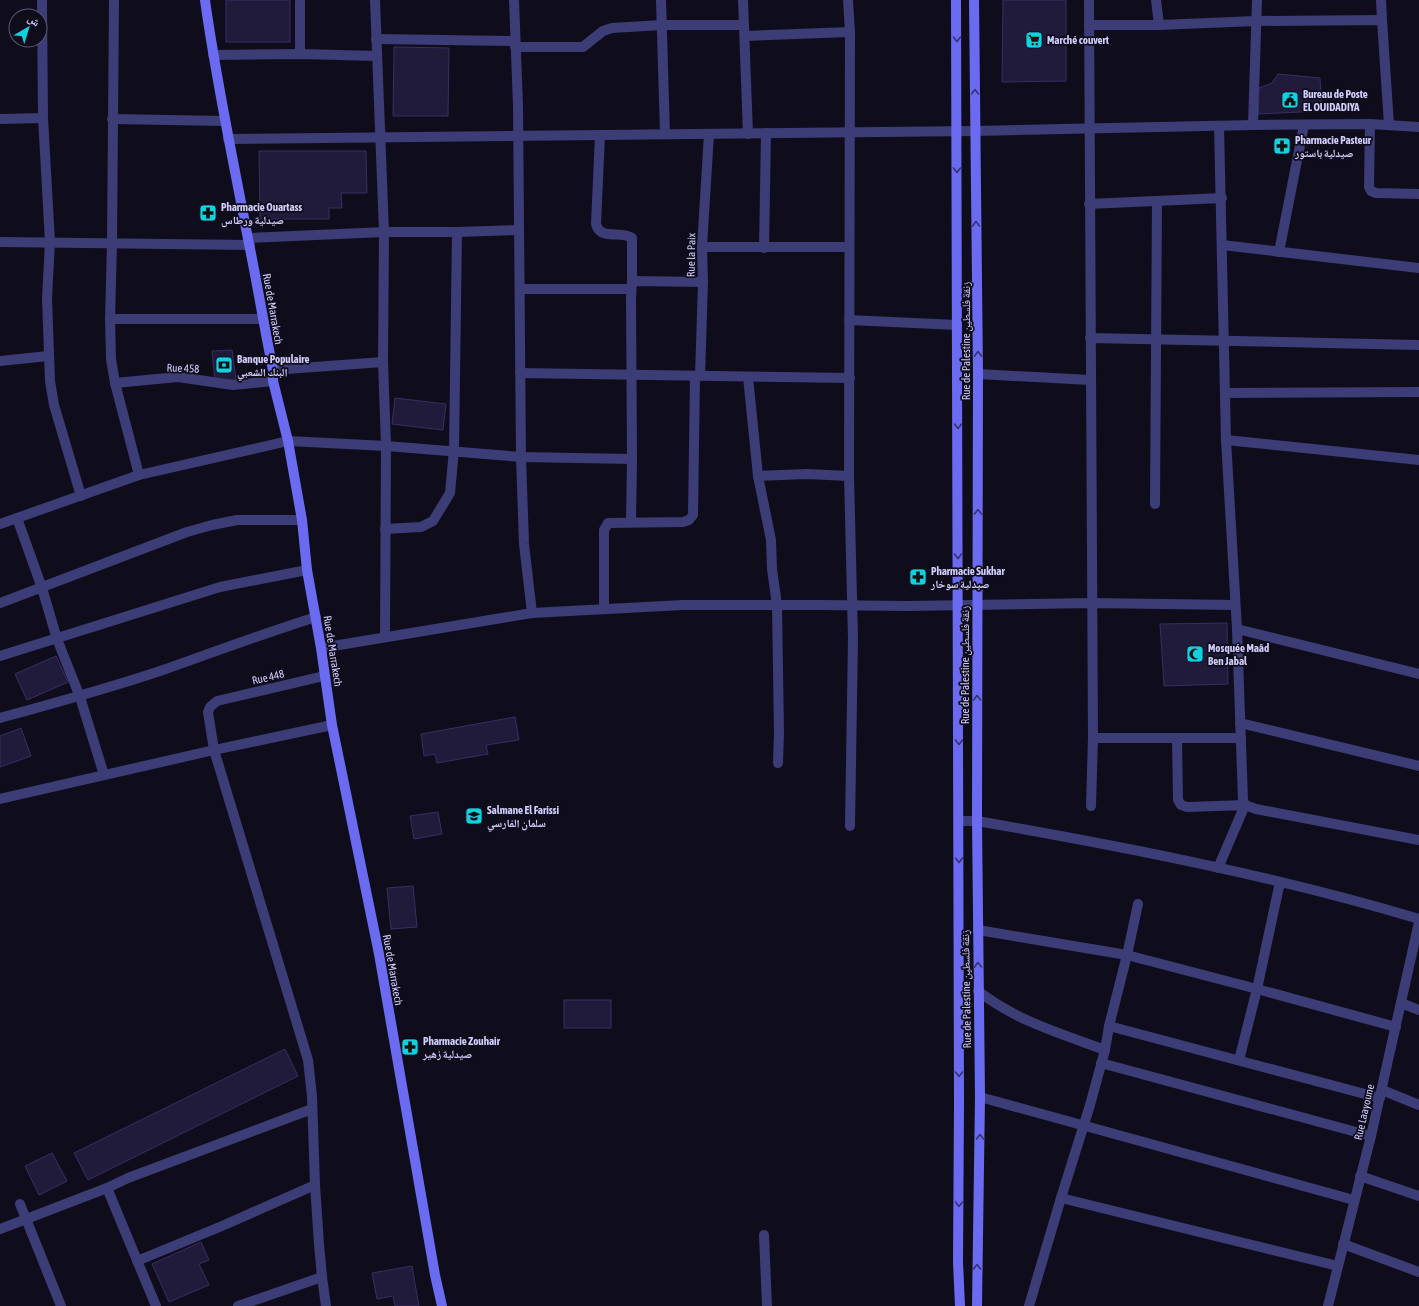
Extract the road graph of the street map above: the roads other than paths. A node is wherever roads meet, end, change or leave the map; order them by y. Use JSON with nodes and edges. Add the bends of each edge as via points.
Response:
{"nodes":[{"id":1,"x":42,"y":0,"type":"edge"},
{"id":2,"x":114,"y":0,"type":"edge"},
{"id":3,"x":205,"y":0,"type":"edge"},
{"id":4,"x":300,"y":0,"type":"edge"},
{"id":5,"x":375,"y":0,"type":"edge"},
{"id":6,"x":514,"y":0,"type":"edge"},
{"id":7,"x":661,"y":0,"type":"edge"},
{"id":8,"x":743,"y":0,"type":"edge"},
{"id":9,"x":848,"y":0,"type":"edge"},
{"id":10,"x":956,"y":0,"type":"edge"},
{"id":11,"x":974,"y":0,"type":"edge"},
{"id":12,"x":1089,"y":0,"type":"edge"},
{"id":13,"x":1156,"y":0,"type":"edge"},
{"id":14,"x":1257,"y":0,"type":"edge"},
{"id":15,"x":1381,"y":0,"type":"edge"},
{"id":16,"x":1382,"y":20,"type":"junction"},
{"id":17,"x":1256,"y":21,"type":"junction"},
{"id":18,"x":662,"y":25,"type":"junction"},
{"id":19,"x":744,"y":25,"type":"junction"},
{"id":20,"x":1089,"y":25,"type":"junction"},
{"id":21,"x":1159,"y":25,"type":"junction"},
{"id":22,"x":850,"y":32,"type":"junction"},
{"id":23,"x":745,"y":36,"type":"junction"},
{"id":24,"x":376,"y":40,"type":"junction"},
{"id":25,"x":515,"y":44,"type":"junction"},
{"id":26,"x":300,"y":54,"type":"junction"},
{"id":27,"x":213,"y":55,"type":"junction"},
{"id":28,"x":376,"y":56,"type":"junction"},
{"id":29,"x":43,"y":118,"type":"junction"},
{"id":30,"x":0,"y":119,"type":"edge"},
{"id":31,"x":112,"y":119,"type":"junction"},
{"id":32,"x":225,"y":121,"type":"junction"},
{"id":33,"x":1370,"y":124,"type":"junction"},
{"id":34,"x":1253,"y":125,"type":"junction"},
{"id":35,"x":1389,"y":125,"type":"junction"},
{"id":36,"x":1219,"y":126,"type":"junction"},
{"id":37,"x":1304,"y":126,"type":"junction"},
{"id":38,"x":1419,"y":127,"type":"edge"},
{"id":39,"x":1089,"y":129,"type":"junction"},
{"id":40,"x":957,"y":131,"type":"junction"},
{"id":41,"x":975,"y":131,"type":"junction"},
{"id":42,"x":849,"y":132,"type":"junction"},
{"id":43,"x":766,"y":133,"type":"junction"},
{"id":44,"x":665,"y":134,"type":"junction"},
{"id":45,"x":709,"y":134,"type":"junction"},
{"id":46,"x":748,"y":134,"type":"junction"},
{"id":47,"x":600,"y":135,"type":"junction"},
{"id":48,"x":518,"y":136,"type":"junction"},
{"id":49,"x":380,"y":138,"type":"junction"},
{"id":50,"x":228,"y":139,"type":"junction"},
{"id":51,"x":1419,"y":194,"type":"edge"},
{"id":52,"x":1222,"y":198,"type":"junction"},
{"id":53,"x":1157,"y":201,"type":"junction"},
{"id":54,"x":1089,"y":204,"type":"junction"},
{"id":55,"x":519,"y":230,"type":"junction"},
{"id":56,"x":384,"y":232,"type":"junction"},
{"id":57,"x":457,"y":232,"type":"junction"},
{"id":58,"x":249,"y":241,"type":"junction"},
{"id":59,"x":0,"y":242,"type":"edge"},
{"id":60,"x":50,"y":242,"type":"junction"},
{"id":61,"x":112,"y":243,"type":"junction"},
{"id":62,"x":1222,"y":245,"type":"junction"},
{"id":63,"x":702,"y":247,"type":"junction"},
{"id":64,"x":849,"y":247,"type":"junction"},
{"id":65,"x":764,"y":248,"type":"junction"},
{"id":66,"x":1279,"y":252,"type":"junction"},
{"id":67,"x":1419,"y":268,"type":"edge"},
{"id":68,"x":703,"y":282,"type":"junction"},
{"id":69,"x":632,"y":285,"type":"junction"},
{"id":70,"x":520,"y":289,"type":"junction"},
{"id":71,"x":110,"y":319,"type":"junction"},
{"id":72,"x":263,"y":319,"type":"junction"},
{"id":73,"x":849,"y":320,"type":"junction"},
{"id":74,"x":957,"y":325,"type":"junction"},
{"id":75,"x":1090,"y":338,"type":"junction"},
{"id":76,"x":1156,"y":339,"type":"junction"},
{"id":77,"x":1224,"y":340,"type":"junction"},
{"id":78,"x":1419,"y":345,"type":"edge"},
{"id":79,"x":48,"y":356,"type":"junction"},
{"id":80,"x":0,"y":361,"type":"edge"},
{"id":81,"x":383,"y":362,"type":"junction"},
{"id":82,"x":273,"y":370,"type":"junction"},
{"id":83,"x":520,"y":373,"type":"junction"},
{"id":84,"x":631,"y":374,"type":"junction"},
{"id":85,"x":978,"y":374,"type":"junction"},
{"id":86,"x":698,"y":376,"type":"junction"},
{"id":87,"x":748,"y":377,"type":"junction"},
{"id":88,"x":850,"y":378,"type":"junction"},
{"id":89,"x":1090,"y":380,"type":"junction"},
{"id":90,"x":273,"y":381,"type":"junction"},
{"id":91,"x":115,"y":383,"type":"junction"},
{"id":92,"x":1419,"y":392,"type":"edge"},
{"id":93,"x":1225,"y":394,"type":"junction"},
{"id":94,"x":1226,"y":440,"type":"junction"},
{"id":95,"x":288,"y":441,"type":"junction"},
{"id":96,"x":386,"y":446,"type":"junction"},
{"id":97,"x":454,"y":450,"type":"junction"},
{"id":98,"x":521,"y":457,"type":"junction"},
{"id":99,"x":632,"y":460,"type":"junction"},
{"id":100,"x":1419,"y":460,"type":"edge"},
{"id":101,"x":139,"y":475,"type":"junction"},
{"id":102,"x":758,"y":476,"type":"junction"},
{"id":103,"x":849,"y":476,"type":"junction"},
{"id":104,"x":81,"y":496,"type":"junction"},
{"id":105,"x":1155,"y":504,"type":"dead end"},
{"id":106,"x":17,"y":518,"type":"junction"},
{"id":107,"x":1,"y":520,"type":"edge"},
{"id":108,"x":302,"y":520,"type":"junction"},
{"id":109,"x":631,"y":522,"type":"junction"},
{"id":110,"x":385,"y":529,"type":"junction"},
{"id":111,"x":307,"y":570,"type":"junction"},
{"id":112,"x":42,"y":588,"type":"junction"},
{"id":113,"x":0,"y":603,"type":"edge"},
{"id":114,"x":1091,"y":604,"type":"junction"},
{"id":115,"x":851,"y":605,"type":"junction"},
{"id":116,"x":978,"y":605,"type":"junction"},
{"id":117,"x":1236,"y":605,"type":"junction"},
{"id":118,"x":777,"y":606,"type":"junction"},
{"id":119,"x":958,"y":606,"type":"junction"},
{"id":120,"x":604,"y":609,"type":"junction"},
{"id":121,"x":532,"y":613,"type":"junction"},
{"id":122,"x":316,"y":617,"type":"junction"},
{"id":123,"x":1237,"y":629,"type":"junction"},
{"id":124,"x":385,"y":636,"type":"junction"},
{"id":125,"x":57,"y":639,"type":"junction"},
{"id":126,"x":321,"y":648,"type":"junction"},
{"id":127,"x":0,"y":656,"type":"edge"},
{"id":128,"x":1419,"y":674,"type":"edge"},
{"id":129,"x":324,"y":676,"type":"junction"},
{"id":130,"x":80,"y":697,"type":"junction"},
{"id":131,"x":0,"y":718,"type":"edge"},
{"id":132,"x":1240,"y":723,"type":"junction"},
{"id":133,"x":332,"y":725,"type":"junction"},
{"id":134,"x":1093,"y":738,"type":"junction"},
{"id":135,"x":1177,"y":738,"type":"junction"},
{"id":136,"x":1241,"y":738,"type":"junction"},
{"id":137,"x":214,"y":750,"type":"junction"},
{"id":138,"x":778,"y":763,"type":"dead end"},
{"id":139,"x":1419,"y":766,"type":"edge"},
{"id":140,"x":104,"y":775,"type":"junction"},
{"id":141,"x":0,"y":799,"type":"edge"},
{"id":142,"x":1245,"y":805,"type":"junction"},
{"id":143,"x":1091,"y":806,"type":"dead end"},
{"id":144,"x":959,"y":821,"type":"junction"},
{"id":145,"x":977,"y":821,"type":"junction"},
{"id":146,"x":850,"y":826,"type":"dead end"},
{"id":147,"x":1419,"y":840,"type":"edge"},
{"id":148,"x":1218,"y":868,"type":"junction"},
{"id":149,"x":1280,"y":882,"type":"junction"},
{"id":150,"x":1138,"y":904,"type":"dead end"},
{"id":151,"x":1419,"y":920,"type":"edge"},
{"id":152,"x":978,"y":930,"type":"junction"},
{"id":153,"x":1127,"y":955,"type":"junction"},
{"id":154,"x":1257,"y":989,"type":"junction"},
{"id":155,"x":978,"y":991,"type":"junction"},
{"id":156,"x":1401,"y":1003,"type":"junction"},
{"id":157,"x":1419,"y":1010,"type":"edge"},
{"id":158,"x":1109,"y":1026,"type":"junction"},
{"id":159,"x":1396,"y":1027,"type":"junction"},
{"id":160,"x":1105,"y":1050,"type":"junction"},
{"id":161,"x":1239,"y":1060,"type":"junction"},
{"id":162,"x":1101,"y":1063,"type":"junction"},
{"id":163,"x":1381,"y":1094,"type":"junction"},
{"id":164,"x":980,"y":1097,"type":"junction"},
{"id":165,"x":1419,"y":1105,"type":"edge"},
{"id":166,"x":312,"y":1109,"type":"junction"},
{"id":167,"x":1085,"y":1126,"type":"junction"},
{"id":168,"x":1371,"y":1136,"type":"junction"},
{"id":169,"x":1360,"y":1176,"type":"junction"},
{"id":170,"x":315,"y":1185,"type":"junction"},
{"id":171,"x":107,"y":1188,"type":"junction"},
{"id":172,"x":1419,"y":1196,"type":"edge"},
{"id":173,"x":1060,"y":1198,"type":"junction"},
{"id":174,"x":1354,"y":1200,"type":"junction"},
{"id":175,"x":20,"y":1204,"type":"dead end"},
{"id":176,"x":25,"y":1219,"type":"junction"},
{"id":177,"x":0,"y":1228,"type":"edge"},
{"id":178,"x":764,"y":1235,"type":"dead end"},
{"id":179,"x":1344,"y":1244,"type":"junction"},
{"id":180,"x":137,"y":1261,"type":"junction"},
{"id":181,"x":1338,"y":1266,"type":"junction"},
{"id":182,"x":1419,"y":1272,"type":"edge"},
{"id":183,"x":322,"y":1277,"type":"junction"},
{"id":184,"x":61,"y":1306,"type":"edge"},
{"id":185,"x":156,"y":1306,"type":"edge"},
{"id":186,"x":238,"y":1306,"type":"edge"},
{"id":187,"x":326,"y":1306,"type":"edge"},
{"id":188,"x":442,"y":1306,"type":"edge"},
{"id":189,"x":767,"y":1306,"type":"edge"},
{"id":190,"x":960,"y":1306,"type":"edge"},
{"id":191,"x":977,"y":1306,"type":"edge"},
{"id":192,"x":1029,"y":1306,"type":"edge"},
{"id":193,"x":1328,"y":1306,"type":"edge"}],
"edges":[{"from":1,"to":29,"type":"street"},
{"from":2,"to":31,"type":"street"},
{"from":3,"to":27,"type":"main road","name":"Rue de Marrakech"},
{"from":4,"to":26,"type":"street"},
{"from":5,"to":24,"type":"street"},
{"from":6,"to":25,"type":"street"},
{"from":7,"to":18,"type":"street"},
{"from":8,"to":19,"type":"street"},
{"from":9,"to":22,"type":"street"},
{"from":10,"to":40,"type":"main road","name":"Rue de Palestine زنقة فلسطين","one_way":true},
{"from":41,"to":11,"type":"main road","name":"Rue de Palestine زنقة فلسطين","one_way":true},
{"from":12,"to":20,"type":"street"},
{"from":13,"to":21,"type":"street"},
{"from":14,"to":17,"type":"street"},
{"from":15,"to":16,"type":"street"},
{"from":16,"to":17,"type":"street"},
{"from":16,"to":35,"type":"street"},
{"from":17,"to":21,"type":"street"},
{"from":17,"to":34,"type":"street"},
{"from":18,"to":19,"type":"street"},
{"from":18,"to":25,"type":"street","via":[[612,28],[582,47]]},
{"from":18,"to":44,"type":"street"},
{"from":19,"to":23,"type":"street"},
{"from":20,"to":21,"type":"street"},
{"from":20,"to":39,"type":"street"},
{"from":22,"to":23,"type":"street"},
{"from":22,"to":42,"type":"street"},
{"from":23,"to":46,"type":"street"},
{"from":24,"to":25,"type":"street"},
{"from":24,"to":28,"type":"street"},
{"from":25,"to":48,"type":"street"},
{"from":26,"to":27,"type":"street"},
{"from":26,"to":28,"type":"street"},
{"from":27,"to":32,"type":"main road","name":"Rue de Marrakech"},
{"from":28,"to":49,"type":"street"},
{"from":29,"to":30,"type":"street"},
{"from":29,"to":60,"type":"street"},
{"from":31,"to":32,"type":"street"},
{"from":31,"to":61,"type":"street"},
{"from":32,"to":50,"type":"main road","name":"Rue de Marrakech"},
{"from":33,"to":35,"type":"street"},
{"from":33,"to":37,"type":"street"},
{"from":33,"to":51,"type":"street","via":[[1371,191]]},
{"from":34,"to":36,"type":"street"},
{"from":34,"to":37,"type":"street"},
{"from":35,"to":38,"type":"street"},
{"from":36,"to":39,"type":"street"},
{"from":36,"to":52,"type":"street"},
{"from":37,"to":66,"type":"street"},
{"from":39,"to":41,"type":"street"},
{"from":39,"to":54,"type":"street"},
{"from":40,"to":41,"type":"street"},
{"from":40,"to":42,"type":"street"},
{"from":40,"to":74,"type":"main road","name":"Rue de Palestine زنقة فلسطين","one_way":true},
{"from":85,"to":41,"type":"main road","name":"Rue de Palestine زنقة فلسطين","one_way":true},
{"from":42,"to":43,"type":"street"},
{"from":42,"to":64,"type":"street"},
{"from":43,"to":46,"type":"street"},
{"from":43,"to":65,"type":"street"},
{"from":44,"to":45,"type":"street"},
{"from":44,"to":47,"type":"street"},
{"from":45,"to":46,"type":"street"},
{"from":45,"to":63,"type":"street","name":"Rue la Paix"},
{"from":47,"to":48,"type":"street"},
{"from":47,"to":69,"type":"street","via":[[596,224],[603,233],[632,238]]},
{"from":48,"to":49,"type":"street"},
{"from":48,"to":55,"type":"street"},
{"from":49,"to":50,"type":"street"},
{"from":49,"to":56,"type":"street"},
{"from":50,"to":58,"type":"main road","name":"Rue de Marrakech"},
{"from":52,"to":53,"type":"street"},
{"from":52,"to":62,"type":"street"},
{"from":53,"to":54,"type":"street"},
{"from":53,"to":76,"type":"street"},
{"from":54,"to":75,"type":"street"},
{"from":55,"to":57,"type":"street"},
{"from":55,"to":70,"type":"street"},
{"from":56,"to":57,"type":"street"},
{"from":56,"to":58,"type":"street"},
{"from":56,"to":81,"type":"street"},
{"from":57,"to":97,"type":"street"},
{"from":58,"to":61,"type":"street"},
{"from":58,"to":72,"type":"main road","name":"Rue de Marrakech"},
{"from":59,"to":60,"type":"street"},
{"from":60,"to":61,"type":"street"},
{"from":60,"to":79,"type":"street","via":[[47,298]]},
{"from":61,"to":71,"type":"street"},
{"from":62,"to":66,"type":"street"},
{"from":62,"to":77,"type":"street"},
{"from":63,"to":65,"type":"street"},
{"from":63,"to":68,"type":"street","name":"Rue la Paix"},
{"from":64,"to":65,"type":"street"},
{"from":64,"to":73,"type":"street"},
{"from":66,"to":67,"type":"street"},
{"from":68,"to":69,"type":"street"},
{"from":68,"to":86,"type":"street","name":"Rue la Paix"},
{"from":69,"to":70,"type":"street"},
{"from":69,"to":84,"type":"street"},
{"from":70,"to":83,"type":"street"},
{"from":71,"to":72,"type":"street"},
{"from":71,"to":91,"type":"street","via":[[111,358]]},
{"from":72,"to":82,"type":"main road","name":"Rue de Marrakech"},
{"from":73,"to":74,"type":"street"},
{"from":73,"to":88,"type":"street"},
{"from":74,"to":119,"type":"main road","name":"Rue de Palestine زنقة فلسطين","one_way":true},
{"from":75,"to":76,"type":"street"},
{"from":75,"to":89,"type":"street"},
{"from":76,"to":77,"type":"street"},
{"from":76,"to":105,"type":"street"},
{"from":77,"to":78,"type":"street"},
{"from":77,"to":93,"type":"street"},
{"from":79,"to":80,"type":"street"},
{"from":79,"to":104,"type":"street","via":[[54,405]]},
{"from":81,"to":82,"type":"street"},
{"from":81,"to":96,"type":"street"},
{"from":82,"to":90,"type":"main road","name":"Rue de Marrakech"},
{"from":83,"to":84,"type":"street"},
{"from":83,"to":98,"type":"street"},
{"from":84,"to":86,"type":"street"},
{"from":84,"to":99,"type":"street"},
{"from":85,"to":89,"type":"street"},
{"from":116,"to":85,"type":"main road","name":"Rue de Palestine زنقة فلسطين","one_way":true},
{"from":86,"to":87,"type":"street"},
{"from":86,"to":109,"type":"street","name":"Rue la Paix","via":[[693,515],[683,522]]},
{"from":87,"to":88,"type":"street"},
{"from":87,"to":102,"type":"street"},
{"from":88,"to":103,"type":"street"},
{"from":89,"to":114,"type":"street"},
{"from":90,"to":91,"type":"street","name":"Rue 458","via":[[233,385],[178,378]]},
{"from":90,"to":95,"type":"main road","name":"Rue de Marrakech"},
{"from":91,"to":101,"type":"street"},
{"from":92,"to":93,"type":"street"},
{"from":93,"to":94,"type":"street"},
{"from":94,"to":100,"type":"street"},
{"from":94,"to":117,"type":"street"},
{"from":95,"to":96,"type":"street"},
{"from":95,"to":101,"type":"street"},
{"from":95,"to":108,"type":"main road","name":"Rue de Marrakech"},
{"from":96,"to":97,"type":"street"},
{"from":96,"to":110,"type":"street"},
{"from":97,"to":98,"type":"street"},
{"from":97,"to":110,"type":"street","via":[[450,493],[434,521],[421,527]]},
{"from":98,"to":99,"type":"street"},
{"from":98,"to":121,"type":"street","via":[[524,544]]},
{"from":99,"to":109,"type":"street"},
{"from":101,"to":104,"type":"street"},
{"from":102,"to":103,"type":"street"},
{"from":102,"to":118,"type":"street","via":[[771,540]]},
{"from":103,"to":115,"type":"street"},
{"from":104,"to":106,"type":"street"},
{"from":106,"to":107,"type":"street"},
{"from":106,"to":112,"type":"street"},
{"from":108,"to":111,"type":"main road","name":"Rue de Marrakech"},
{"from":108,"to":112,"type":"street","via":[[236,520],[212,525],[187,532]]},
{"from":109,"to":120,"type":"street","via":[[612,522],[605,527]]},
{"from":110,"to":124,"type":"street"},
{"from":111,"to":122,"type":"main road","name":"Rue de Marrakech"},
{"from":111,"to":125,"type":"street","via":[[220,587]]},
{"from":112,"to":113,"type":"street"},
{"from":112,"to":125,"type":"street"},
{"from":114,"to":116,"type":"street"},
{"from":114,"to":117,"type":"street"},
{"from":114,"to":134,"type":"street"},
{"from":115,"to":118,"type":"street"},
{"from":115,"to":119,"type":"street"},
{"from":115,"to":146,"type":"street"},
{"from":116,"to":119,"type":"street"},
{"from":145,"to":116,"type":"main road","name":"Rue de Palestine زنقة فلسطين","one_way":true},
{"from":117,"to":123,"type":"street"},
{"from":118,"to":120,"type":"street","via":[[683,605]]},
{"from":118,"to":138,"type":"street"},
{"from":119,"to":144,"type":"main road","name":"Rue de Palestine زنقة فلسطين","one_way":true},
{"from":120,"to":121,"type":"street"},
{"from":121,"to":124,"type":"street"},
{"from":122,"to":126,"type":"main road","name":"Rue de Marrakech"},
{"from":122,"to":130,"type":"street"},
{"from":123,"to":128,"type":"street"},
{"from":123,"to":132,"type":"street"},
{"from":124,"to":126,"type":"street"},
{"from":125,"to":127,"type":"street"},
{"from":125,"to":130,"type":"street"},
{"from":126,"to":129,"type":"main road","name":"Rue de Marrakech"},
{"from":129,"to":133,"type":"main road","name":"Rue de Marrakech"},
{"from":129,"to":137,"type":"street","name":"Rue 448","via":[[217,701],[208,712]]},
{"from":130,"to":131,"type":"street"},
{"from":130,"to":140,"type":"street"},
{"from":132,"to":136,"type":"street"},
{"from":132,"to":139,"type":"street"},
{"from":133,"to":137,"type":"street"},
{"from":133,"to":188,"type":"main road","name":"Rue de Marrakech","via":[[379,954]]},
{"from":134,"to":135,"type":"street"},
{"from":134,"to":143,"type":"street"},
{"from":135,"to":136,"type":"street"},
{"from":135,"to":142,"type":"street","via":[[1178,800],[1181,805]]},
{"from":136,"to":142,"type":"street","via":[[1242,797]]},
{"from":137,"to":140,"type":"street"},
{"from":137,"to":166,"type":"street","via":[[308,1060]]},
{"from":140,"to":141,"type":"street"},
{"from":142,"to":147,"type":"street"},
{"from":142,"to":148,"type":"street"},
{"from":144,"to":145,"type":"street"},
{"from":144,"to":190,"type":"main road","name":"Rue de Palestine زنقة فلسطين","one_way":true},
{"from":145,"to":148,"type":"street","via":[[1105,843]]},
{"from":145,"to":152,"type":"main road","name":"Rue de Palestine زنقة فلسطين"},
{"from":148,"to":149,"type":"street"},
{"from":149,"to":151,"type":"street","via":[[1380,907]]},
{"from":149,"to":154,"type":"street"},
{"from":150,"to":153,"type":"street"},
{"from":151,"to":156,"type":"street","name":"Rue Laayoune"},
{"from":152,"to":153,"type":"street"},
{"from":155,"to":152,"type":"main road","name":"Rue de Palestine زنقة فلسطين","one_way":true},
{"from":153,"to":154,"type":"street"},
{"from":153,"to":158,"type":"street"},
{"from":154,"to":159,"type":"street"},
{"from":154,"to":161,"type":"street"},
{"from":155,"to":160,"type":"street","via":[[1019,1017]]},
{"from":155,"to":164,"type":"main road","name":"Rue de Palestine زنقة فلسطين"},
{"from":156,"to":157,"type":"street"},
{"from":156,"to":159,"type":"street","name":"Rue Laayoune"},
{"from":158,"to":160,"type":"street"},
{"from":158,"to":161,"type":"street"},
{"from":159,"to":163,"type":"street","name":"Rue Laayoune"},
{"from":160,"to":162,"type":"street"},
{"from":161,"to":163,"type":"street"},
{"from":162,"to":167,"type":"street"},
{"from":162,"to":168,"type":"street"},
{"from":163,"to":165,"type":"street"},
{"from":163,"to":168,"type":"street","name":"Rue Laayoune"},
{"from":164,"to":167,"type":"street"},
{"from":191,"to":164,"type":"main road","name":"Rue de Palestine زنقة فلسطين","one_way":true},
{"from":166,"to":170,"type":"street"},
{"from":166,"to":171,"type":"street"},
{"from":167,"to":173,"type":"street"},
{"from":167,"to":174,"type":"street"},
{"from":168,"to":169,"type":"street","name":"Rue Laayoune"},
{"from":169,"to":172,"type":"street"},
{"from":169,"to":174,"type":"street","name":"Rue Laayoune"},
{"from":170,"to":180,"type":"street"},
{"from":170,"to":183,"type":"street"},
{"from":171,"to":176,"type":"street"},
{"from":171,"to":180,"type":"street"},
{"from":173,"to":181,"type":"street"},
{"from":173,"to":192,"type":"street"},
{"from":174,"to":179,"type":"street","name":"Rue Laayoune"},
{"from":175,"to":176,"type":"street"},
{"from":176,"to":177,"type":"street"},
{"from":176,"to":184,"type":"street"},
{"from":178,"to":189,"type":"street"},
{"from":179,"to":181,"type":"street","name":"Rue Laayoune"},
{"from":179,"to":182,"type":"street"},
{"from":180,"to":185,"type":"street"},
{"from":181,"to":193,"type":"street","name":"Rue Laayoune"},
{"from":183,"to":186,"type":"street"},
{"from":183,"to":187,"type":"street"}]}
